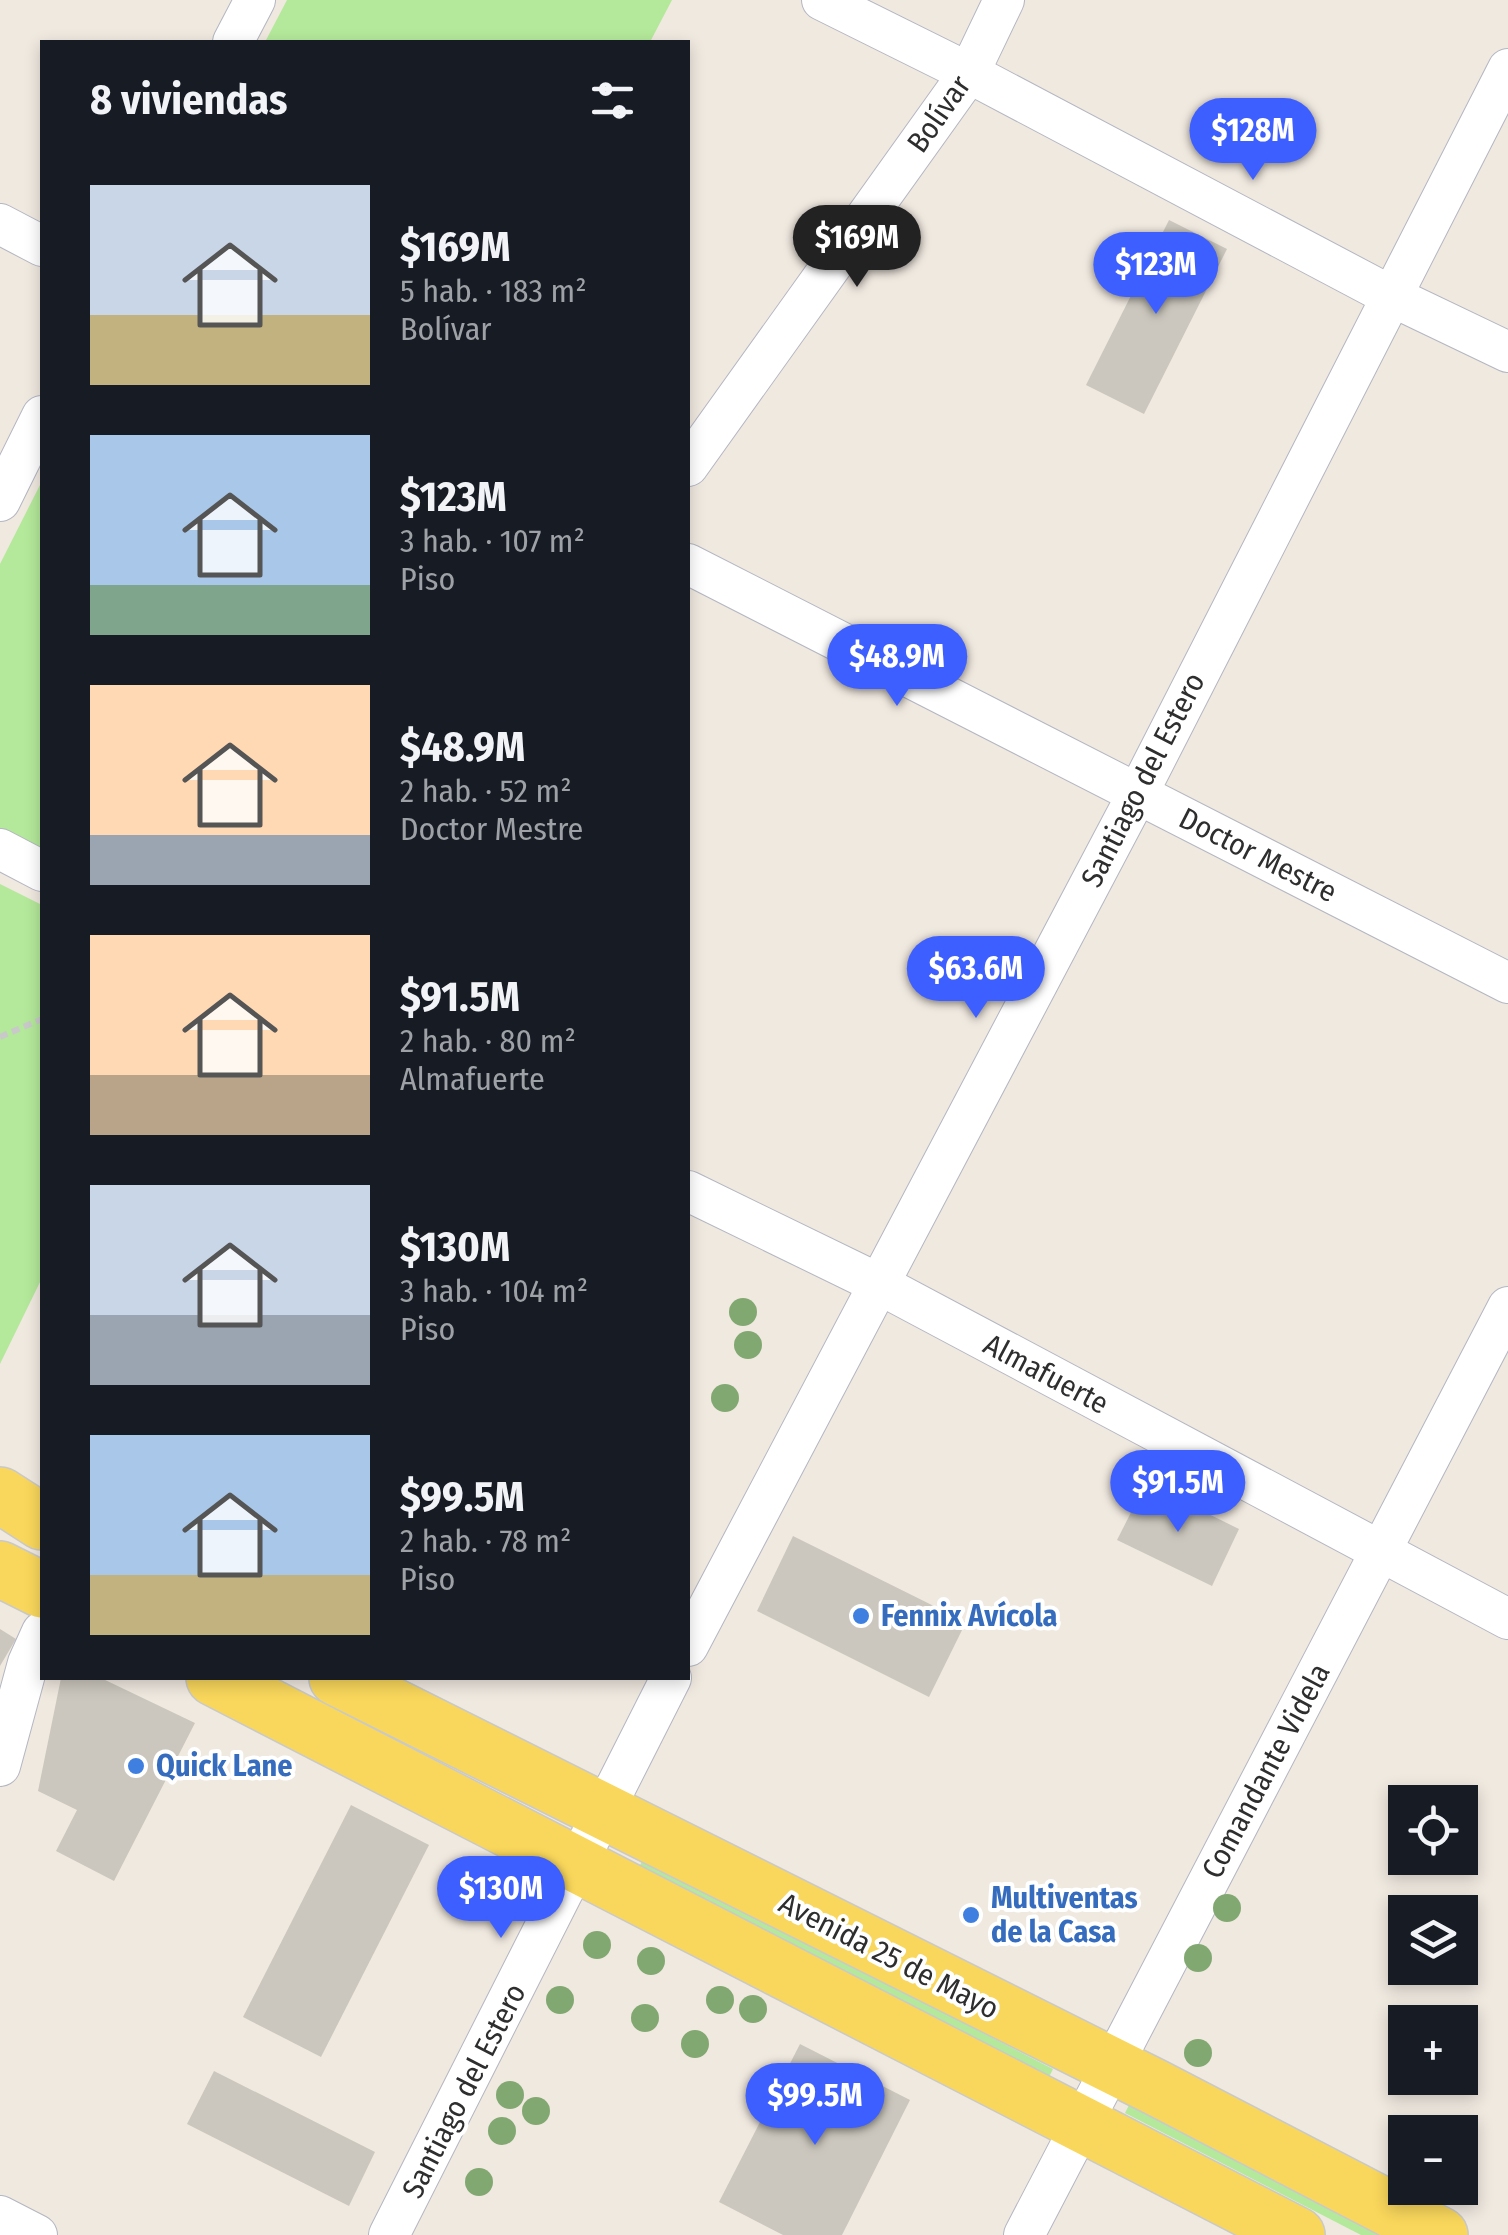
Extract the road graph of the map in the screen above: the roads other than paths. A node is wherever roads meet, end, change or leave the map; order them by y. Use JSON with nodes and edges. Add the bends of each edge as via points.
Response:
{"nodes":[{"id":1,"x":255,"y":0,"type":"edge"},
{"id":2,"x":822,"y":0,"type":"edge"},
{"id":3,"x":1004,"y":0,"type":"edge"},
{"id":4,"x":234,"y":40,"type":"edge"},
{"id":5,"x":1508,"y":69,"type":"edge"},
{"id":6,"x":969,"y":72,"type":"junction"},
{"id":7,"x":0,"y":224,"type":"edge"},
{"id":8,"x":40,"y":245,"type":"edge"},
{"id":9,"x":1389,"y":296,"type":"junction"},
{"id":10,"x":1508,"y":352,"type":"edge"},
{"id":11,"x":40,"y":420,"type":"edge"},
{"id":12,"x":690,"y":463,"type":"edge"},
{"id":13,"x":0,"y":501,"type":"edge"},
{"id":14,"x":690,"y":565,"type":"edge"},
{"id":15,"x":1138,"y":793,"type":"junction"},
{"id":16,"x":0,"y":850,"type":"edge"},
{"id":17,"x":40,"y":870,"type":"edge"},
{"id":18,"x":1508,"y":983,"type":"edge"},
{"id":19,"x":690,"y":1193,"type":"edge"},
{"id":20,"x":876,"y":1283,"type":"junction"},
{"id":21,"x":1508,"y":1307,"type":"edge"},
{"id":22,"x":0,"y":1495,"type":"edge"},
{"id":23,"x":40,"y":1521,"type":"edge"},
{"id":24,"x":1381,"y":1552,"type":"junction"},
{"id":25,"x":0,"y":1569,"type":"edge"},
{"id":26,"x":40,"y":1589,"type":"edge"},
{"id":27,"x":1508,"y":1619,"type":"edge"},
{"id":28,"x":40,"y":1636,"type":"edge"},
{"id":29,"x":690,"y":1642,"type":"edge"},
{"id":30,"x":218,"y":1680,"type":"edge"},
{"id":31,"x":341,"y":1680,"type":"edge"},
{"id":32,"x":670,"y":1680,"type":"edge"},
{"id":33,"x":0,"y":1766,"type":"edge"},
{"id":34,"x":604,"y":1814,"type":"junction"},
{"id":35,"x":580,"y":1865,"type":"junction"},
{"id":36,"x":1112,"y":2067,"type":"junction"},
{"id":37,"x":1082,"y":2124,"type":"junction"},
{"id":38,"x":0,"y":2216,"type":"edge"},
{"id":39,"x":38,"y":2235,"type":"edge"},
{"id":40,"x":390,"y":2235,"type":"edge"},
{"id":41,"x":1024,"y":2235,"type":"edge"},
{"id":42,"x":1297,"y":2235,"type":"edge"},
{"id":43,"x":1440,"y":2235,"type":"edge"}],
"edges":[{"from":1,"to":4,"type":"street"},
{"from":2,"to":6,"type":"street"},
{"from":3,"to":6,"type":"street","name":"Bolívar"},
{"from":5,"to":9,"type":"street","name":"Santiago del Estero"},
{"from":6,"to":9,"type":"street"},
{"from":6,"to":12,"type":"street","name":"Bolívar"},
{"from":7,"to":8,"type":"street"},
{"from":9,"to":10,"type":"street"},
{"from":9,"to":15,"type":"street","name":"Santiago del Estero"},
{"from":11,"to":13,"type":"street"},
{"from":14,"to":15,"type":"street","name":"Doctor Mestre"},
{"from":15,"to":18,"type":"street","name":"Doctor Mestre"},
{"from":15,"to":20,"type":"street","name":"Santiago del Estero"},
{"from":16,"to":17,"type":"street"},
{"from":19,"to":20,"type":"street","name":"Almafuerte"},
{"from":20,"to":24,"type":"street","name":"Almafuerte"},
{"from":20,"to":29,"type":"street","name":"Santiago del Estero"},
{"from":21,"to":24,"type":"street","name":"Comandante Videla"},
{"from":22,"to":23,"type":"main road"},
{"from":24,"to":27,"type":"street","name":"Almafuerte"},
{"from":24,"to":36,"type":"street","name":"Comandante Videla"},
{"from":25,"to":26,"type":"main road"},
{"from":28,"to":33,"type":"street"},
{"from":30,"to":35,"type":"main road","name":"Avenida 25 de Mayo"},
{"from":31,"to":34,"type":"main road","name":"Avenida 25 de Mayo"},
{"from":32,"to":34,"type":"street","name":"Santiago del Estero"},
{"from":34,"to":35,"type":"street","name":"Santiago del Estero"},
{"from":34,"to":36,"type":"main road","name":"Avenida 25 de Mayo"},
{"from":35,"to":37,"type":"main road","name":"Avenida 25 de Mayo"},
{"from":35,"to":40,"type":"street","name":"Santiago del Estero"},
{"from":36,"to":37,"type":"street","name":"Comandante Videla"},
{"from":36,"to":43,"type":"main road","name":"Avenida 25 de Mayo"},
{"from":37,"to":41,"type":"street","name":"Comandante Videla"},
{"from":37,"to":42,"type":"main road","name":"Avenida 25 de Mayo"},
{"from":38,"to":39,"type":"street"}]}
